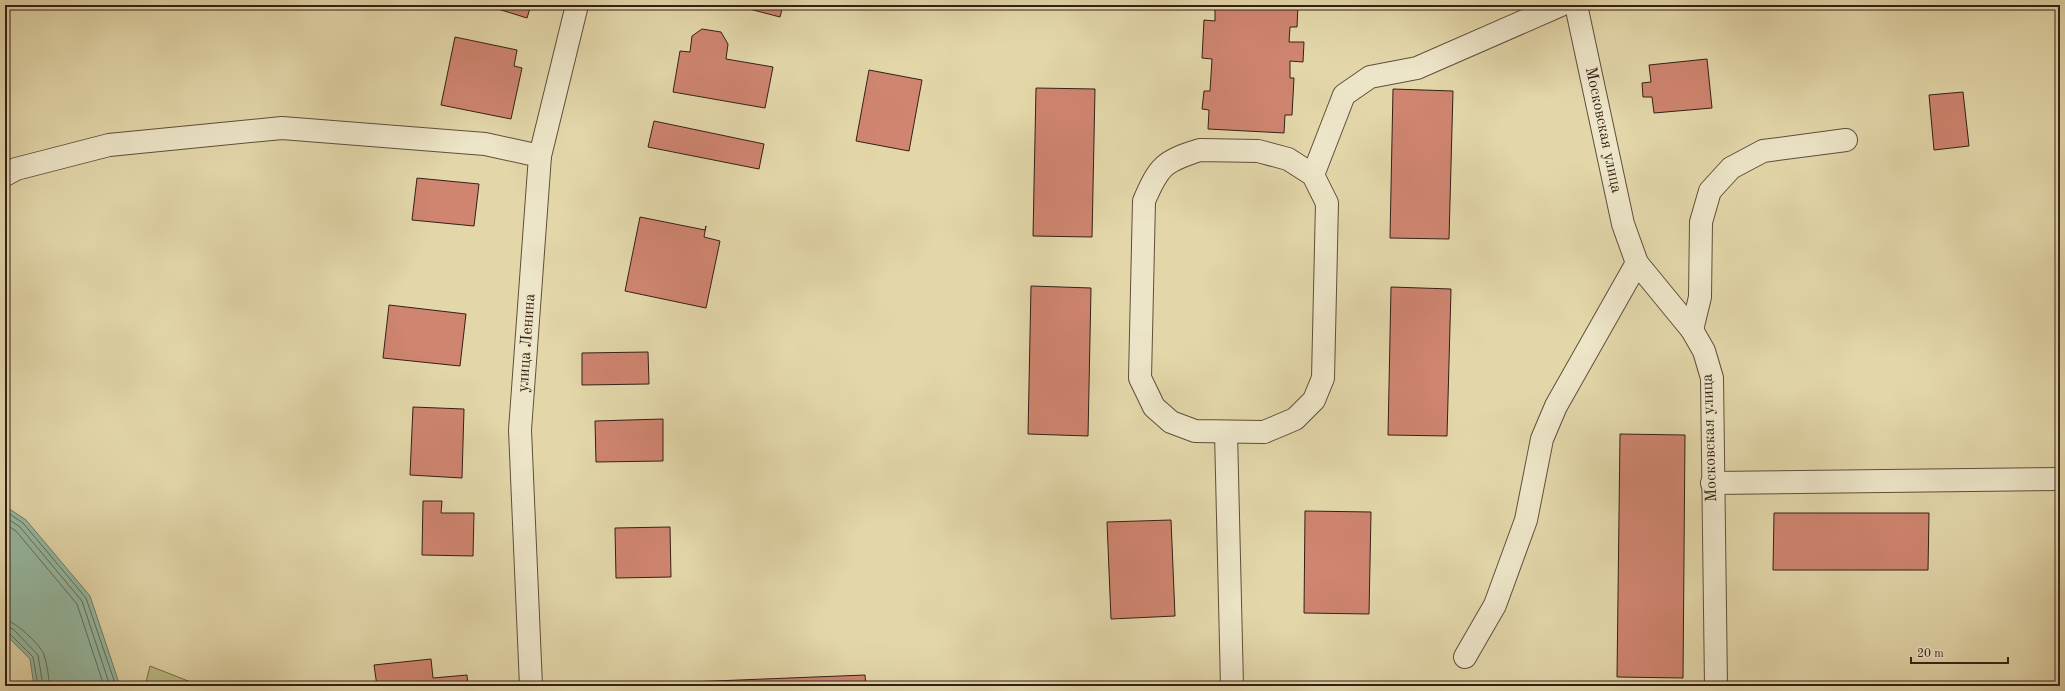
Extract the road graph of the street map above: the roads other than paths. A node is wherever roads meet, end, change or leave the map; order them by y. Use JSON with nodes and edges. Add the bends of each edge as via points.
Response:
{"nodes":[{"id":1,"x":577,"y":5,"type":"edge"},
{"id":2,"x":1561,"y":5,"type":"edge"},
{"id":3,"x":1576,"y":5,"type":"edge"},
{"id":4,"x":1846,"y":140,"type":"dead end"},
{"id":5,"x":540,"y":156,"type":"junction"},
{"id":6,"x":5,"y":175,"type":"edge"},
{"id":7,"x":1313,"y":175,"type":"junction"},
{"id":8,"x":1637,"y":263,"type":"junction"},
{"id":9,"x":1692,"y":330,"type":"junction"},
{"id":10,"x":1226,"y":432,"type":"junction"},
{"id":11,"x":2060,"y":479,"type":"edge"},
{"id":12,"x":1712,"y":483,"type":"junction"},
{"id":13,"x":1465,"y":657,"type":"dead end"},
{"id":14,"x":531,"y":686,"type":"edge"},
{"id":15,"x":1232,"y":686,"type":"edge"},
{"id":16,"x":1716,"y":686,"type":"edge"}],
"edges":[{"from":1,"to":5,"type":"street","name":"улица Ленина"},
{"from":2,"to":7,"type":"street","via":[[1417,68],[1370,77],[1344,96]]},
{"from":3,"to":8,"type":"street","name":"Московская улица","via":[[1623,224]]},
{"from":4,"to":9,"type":"street","via":[[1763,151],[1730,168],[1710,191],[1700,222],[1700,298]]},
{"from":5,"to":6,"type":"street","via":[[485,144],[282,128],[109,145],[16,169]]},
{"from":5,"to":14,"type":"street","name":"улица Ленина","via":[[520,430]]},
{"from":7,"to":10,"type":"street","via":[[1327,203],[1323,378],[1314,400],[1295,419],[1264,432]]},
{"from":7,"to":10,"type":"street","via":[[1288,159],[1258,151],[1200,150],[1174,158],[1155,175],[1144,200],[1140,378],[1154,408],[1171,422],[1195,431]]},
{"from":8,"to":9,"type":"street","name":"Московская улица"},
{"from":8,"to":13,"type":"street","via":[[1556,406],[1542,439],[1526,520],[1494,605]]},
{"from":9,"to":12,"type":"street","name":"Московская улица","via":[[1704,351],[1712,378]]},
{"from":10,"to":15,"type":"street"},
{"from":11,"to":12,"type":"street"},
{"from":12,"to":16,"type":"street","name":"Московская улица"}]}
